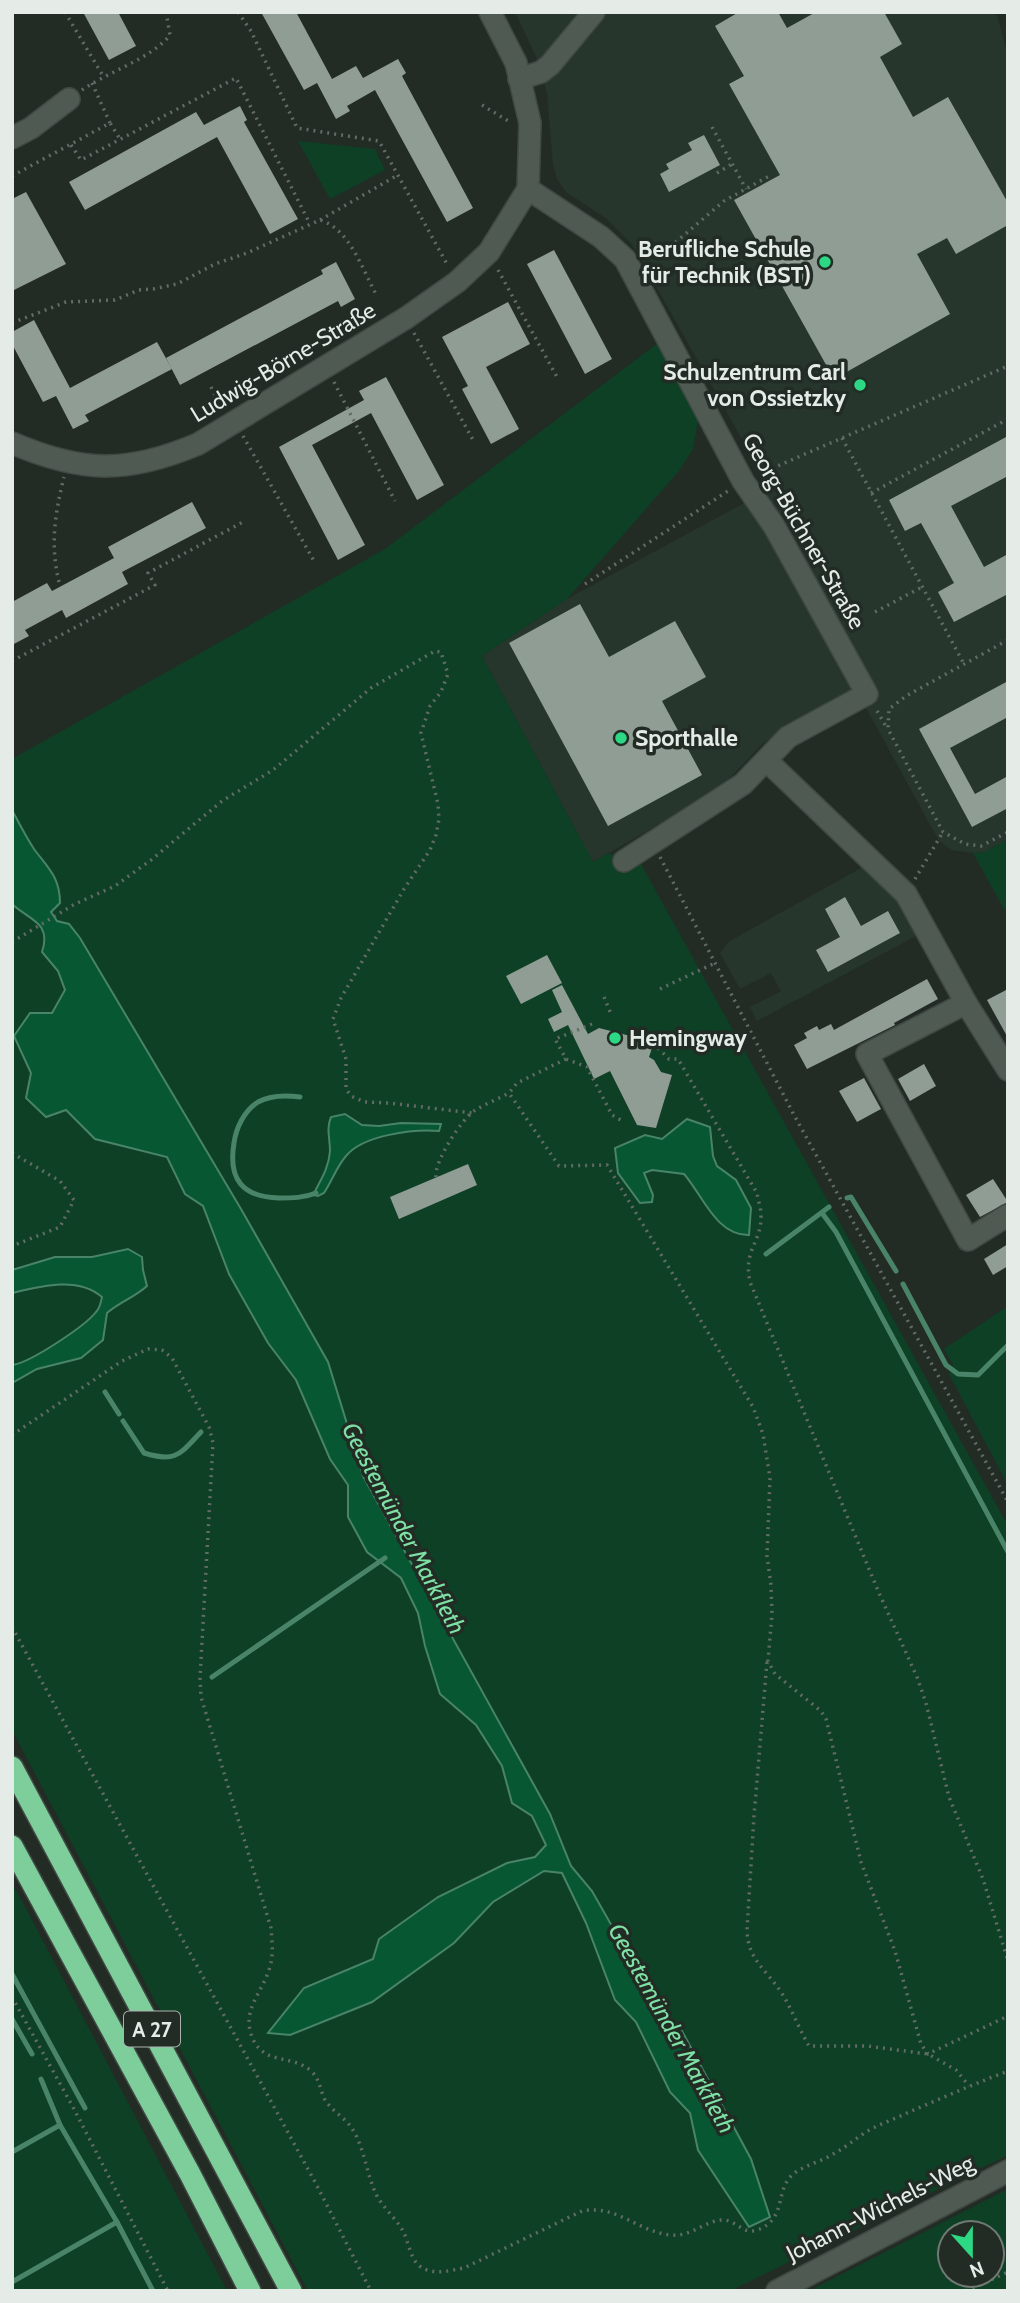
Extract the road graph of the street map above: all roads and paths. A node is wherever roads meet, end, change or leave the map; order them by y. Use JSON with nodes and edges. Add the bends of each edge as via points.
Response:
{"nodes":[{"id":1,"x":65,"y":12,"type":"edge"},
{"id":2,"x":166,"y":12,"type":"edge"},
{"id":3,"x":238,"y":12,"type":"edge"},
{"id":4,"x":490,"y":12,"type":"edge"},
{"id":5,"x":594,"y":12,"type":"edge"},
{"id":6,"x":103,"y":76,"type":"junction"},
{"id":7,"x":519,"y":79,"type":"junction"},
{"id":8,"x":92,"y":83,"type":"junction"},
{"id":9,"x":69,"y":99,"type":"joint"},
{"id":10,"x":482,"y":105,"type":"dead end"},
{"id":11,"x":110,"y":124,"type":"junction"},
{"id":12,"x":712,"y":127,"type":"dead end"},
{"id":13,"x":529,"y":134,"type":"junction"},
{"id":14,"x":12,"y":138,"type":"edge"},
{"id":15,"x":120,"y":139,"type":"junction"},
{"id":16,"x":71,"y":145,"type":"junction"},
{"id":17,"x":732,"y":164,"type":"junction"},
{"id":18,"x":717,"y":173,"type":"dead end"},
{"id":19,"x":398,"y":175,"type":"junction"},
{"id":20,"x":771,"y":175,"type":"dead end"},
{"id":21,"x":12,"y":176,"type":"edge"},
{"id":22,"x":528,"y":189,"type":"junction"},
{"id":23,"x":746,"y":189,"type":"junction"},
{"id":24,"x":320,"y":220,"type":"junction"},
{"id":25,"x":310,"y":224,"type":"junction"},
{"id":26,"x":670,"y":247,"type":"dead end"},
{"id":27,"x":489,"y":252,"type":"junction"},
{"id":28,"x":457,"y":282,"type":"junction"},
{"id":29,"x":377,"y":296,"type":"dead end"},
{"id":30,"x":407,"y":318,"type":"junction"},
{"id":31,"x":12,"y":323,"type":"edge"},
{"id":32,"x":1008,"y":366,"type":"edge"},
{"id":33,"x":326,"y":368,"type":"junction"},
{"id":34,"x":557,"y":377,"type":"dead end"},
{"id":35,"x":211,"y":387,"type":"dead end"},
{"id":36,"x":1008,"y":419,"type":"edge"},
{"id":37,"x":232,"y":424,"type":"junction"},
{"id":38,"x":842,"y":438,"type":"junction"},
{"id":39,"x":473,"y":440,"type":"dead end"},
{"id":40,"x":12,"y":443,"type":"edge"},
{"id":41,"x":67,"y":463,"type":"junction"},
{"id":42,"x":743,"y":481,"type":"junction"},
{"id":43,"x":871,"y":493,"type":"junction"},
{"id":44,"x":396,"y":501,"type":"dead end"},
{"id":45,"x":243,"y":522,"type":"dead end"},
{"id":46,"x":314,"y":561,"type":"dead end"},
{"id":47,"x":59,"y":582,"type":"dead end"},
{"id":48,"x":585,"y":584,"type":"dead end"},
{"id":49,"x":922,"y":587,"type":"junction"},
{"id":50,"x":875,"y":612,"type":"dead end"},
{"id":51,"x":1008,"y":640,"type":"edge"},
{"id":52,"x":12,"y":661,"type":"edge"},
{"id":53,"x":964,"y":664,"type":"junction"},
{"id":54,"x":767,"y":761,"type":"junction"},
{"id":55,"x":943,"y":832,"type":"junction"},
{"id":56,"x":1008,"y":832,"type":"edge"},
{"id":57,"x":652,"y":842,"type":"junction"},
{"id":58,"x":624,"y":862,"type":"dead end"},
{"id":59,"x":906,"y":894,"type":"junction"},
{"id":60,"x":12,"y":942,"type":"edge"},
{"id":61,"x":715,"y":962,"type":"junction"},
{"id":62,"x":660,"y":989,"type":"dead end"},
{"id":63,"x":604,"y":997,"type":"dead end"},
{"id":64,"x":966,"y":1003,"type":"junction"},
{"id":65,"x":611,"y":1014,"type":"dead end"},
{"id":66,"x":592,"y":1024,"type":"dead end"},
{"id":67,"x":658,"y":1048,"type":"dead end"},
{"id":68,"x":566,"y":1059,"type":"junction"},
{"id":69,"x":1008,"y":1070,"type":"edge"},
{"id":70,"x":509,"y":1093,"type":"junction"},
{"id":71,"x":472,"y":1112,"type":"junction"},
{"id":72,"x":624,"y":1122,"type":"dead end"},
{"id":73,"x":12,"y":1153,"type":"edge"},
{"id":74,"x":436,"y":1177,"type":"dead end"},
{"id":75,"x":1008,"y":1215,"type":"edge"},
{"id":76,"x":12,"y":1247,"type":"edge"},
{"id":77,"x":12,"y":1435,"type":"edge"},
{"id":78,"x":1008,"y":1502,"type":"edge"},
{"id":79,"x":12,"y":1627,"type":"edge"},
{"id":80,"x":768,"y":1661,"type":"junction"},
{"id":81,"x":12,"y":1768,"type":"edge"},
{"id":82,"x":12,"y":1846,"type":"edge"},
{"id":83,"x":1008,"y":1961,"type":"edge"},
{"id":84,"x":12,"y":1997,"type":"edge"},
{"id":85,"x":1008,"y":2016,"type":"edge"},
{"id":86,"x":928,"y":2054,"type":"junction"},
{"id":87,"x":1008,"y":2071,"type":"edge"},
{"id":88,"x":969,"y":2086,"type":"junction"},
{"id":89,"x":1008,"y":2171,"type":"edge"},
{"id":90,"x":1008,"y":2272,"type":"edge"},
{"id":91,"x":168,"y":2291,"type":"edge"},
{"id":92,"x":250,"y":2291,"type":"edge"},
{"id":93,"x":291,"y":2291,"type":"edge"},
{"id":94,"x":371,"y":2291,"type":"edge"},
{"id":95,"x":777,"y":2291,"type":"edge"},
{"id":96,"x":966,"y":2291,"type":"edge"}],
"edges":[{"from":1,"to":6,"type":"path"},
{"from":2,"to":6,"type":"path","via":[[170,35],[161,46]]},
{"from":3,"to":19,"type":"path","via":[[297,128],[379,141]]},
{"from":4,"to":7,"type":"street","via":[[516,63]]},
{"from":5,"to":7,"type":"street","via":[[550,65]]},
{"from":6,"to":8,"type":"path"},
{"from":7,"to":13,"type":"street"},
{"from":8,"to":9,"type":"path"},
{"from":8,"to":11,"type":"path"},
{"from":9,"to":14,"type":"street"},
{"from":10,"to":13,"type":"path"},
{"from":11,"to":15,"type":"path"},
{"from":11,"to":16,"type":"path"},
{"from":12,"to":17,"type":"path"},
{"from":13,"to":22,"type":"street"},
{"from":15,"to":16,"type":"path","via":[[81,160]]},
{"from":15,"to":25,"type":"path","via":[[236,78]]},
{"from":16,"to":21,"type":"path"},
{"from":17,"to":18,"type":"path"},
{"from":17,"to":23,"type":"path"},
{"from":19,"to":24,"type":"path"},
{"from":19,"to":28,"type":"path"},
{"from":20,"to":23,"type":"path"},
{"from":22,"to":27,"type":"street","name":"Ludwig-Börne-Straße"},
{"from":22,"to":42,"type":"street","name":"Georg-Büchner-Straße","via":[[601,237],[625,259]]},
{"from":23,"to":26,"type":"path","via":[[724,201]]},
{"from":24,"to":25,"type":"path"},
{"from":24,"to":29,"type":"path","via":[[333,224],[345,236]]},
{"from":25,"to":31,"type":"path","via":[[177,284],[139,290],[115,300],[66,302]]},
{"from":27,"to":28,"type":"street","name":"Ludwig-Börne-Straße"},
{"from":27,"to":34,"type":"path"},
{"from":28,"to":30,"type":"street","name":"Ludwig-Börne-Straße"},
{"from":30,"to":33,"type":"street","name":"Ludwig-Börne-Straße"},
{"from":30,"to":39,"type":"path"},
{"from":32,"to":38,"type":"path"},
{"from":33,"to":37,"type":"street","name":"Ludwig-Börne-Straße"},
{"from":33,"to":44,"type":"path"},
{"from":35,"to":37,"type":"path"},
{"from":36,"to":43,"type":"path"},
{"from":37,"to":41,"type":"street","name":"Ludwig-Börne-Straße","via":[[165,458],[126,466]]},
{"from":37,"to":46,"type":"path"},
{"from":38,"to":42,"type":"path"},
{"from":38,"to":43,"type":"path"},
{"from":40,"to":41,"type":"street","name":"Ludwig-Börne-Straße"},
{"from":41,"to":47,"type":"path","via":[[53,533]]},
{"from":42,"to":48,"type":"path"},
{"from":42,"to":54,"type":"street","name":"Georg-Büchner-Straße","via":[[774,526],[867,694],[788,737]]},
{"from":43,"to":49,"type":"path"},
{"from":45,"to":52,"type":"path","via":[[148,573],[155,585]]},
{"from":49,"to":50,"type":"path"},
{"from":49,"to":53,"type":"path"},
{"from":51,"to":53,"type":"path"},
{"from":53,"to":55,"type":"path","via":[[889,709],[888,729]]},
{"from":54,"to":57,"type":"street","name":"Georg-Büchner-Straße","via":[[743,784]]},
{"from":54,"to":59,"type":"street"},
{"from":55,"to":56,"type":"path","via":[[965,844],[981,846]]},
{"from":55,"to":59,"type":"path"},
{"from":57,"to":58,"type":"street","name":"Georg-Büchner-Straße"},
{"from":57,"to":61,"type":"path"},
{"from":59,"to":64,"type":"street"},
{"from":60,"to":71,"type":"path","via":[[115,886],[222,801],[272,770],[371,688],[435,651],[441,652],[448,674],[421,733],[438,804],[436,835],[341,998],[334,1019],[351,1096],[365,1102]]},
{"from":61,"to":62,"type":"path"},
{"from":61,"to":78,"type":"path","via":[[794,1115]]},
{"from":63,"to":65,"type":"path"},
{"from":64,"to":69,"type":"street"},
{"from":64,"to":75,"type":"street","via":[[867,1054],[968,1240]]},
{"from":66,"to":68,"type":"path","via":[[555,1039]]},
{"from":67,"to":83,"type":"path","via":[[668,1059],[678,1059],[757,1193],[762,1214],[747,1266],[750,1282],[917,1677],[949,1797],[984,1879]]},
{"from":68,"to":70,"type":"path","via":[[517,1083]]},
{"from":68,"to":72,"type":"path","via":[[587,1067],[612,1115]]},
{"from":70,"to":71,"type":"path"},
{"from":70,"to":80,"type":"path","via":[[559,1166],[607,1165],[752,1407],[763,1434],[770,1478]]},
{"from":71,"to":74,"type":"path","via":[[435,1168]]},
{"from":73,"to":76,"type":"path","via":[[60,1181],[74,1200],[60,1227]]},
{"from":77,"to":88,"type":"path","via":[[122,1361],[148,1349],[162,1350],[172,1358],[209,1427],[213,1443],[201,1697],[271,1928],[273,1950],[270,1969],[252,2004],[251,2035],[266,2056],[301,2064],[313,2072],[325,2099],[359,2141],[376,2194],[403,2231],[414,2261],[426,2270],[464,2268],[596,2208],[675,2236],[719,2220],[754,2231],[769,2224],[779,2209],[781,2191],[794,2173],[867,2131]]},
{"from":79,"to":94,"type":"path"},
{"from":80,"to":86,"type":"path","via":[[775,1674],[826,1719],[861,1862]]},
{"from":80,"to":86,"type":"path","via":[[747,1930],[751,1955],[781,1993],[809,2046],[867,2046]]},
{"from":81,"to":93,"type":"highway","number":"A 27"},
{"from":82,"to":92,"type":"highway","number":"A 27"},
{"from":84,"to":91,"type":"path"},
{"from":85,"to":86,"type":"path"},
{"from":86,"to":88,"type":"path","via":[[956,2070]]},
{"from":87,"to":88,"type":"path"},
{"from":89,"to":95,"type":"street","name":"Johann-Wichels-Weg"},
{"from":90,"to":96,"type":"path"}]}
